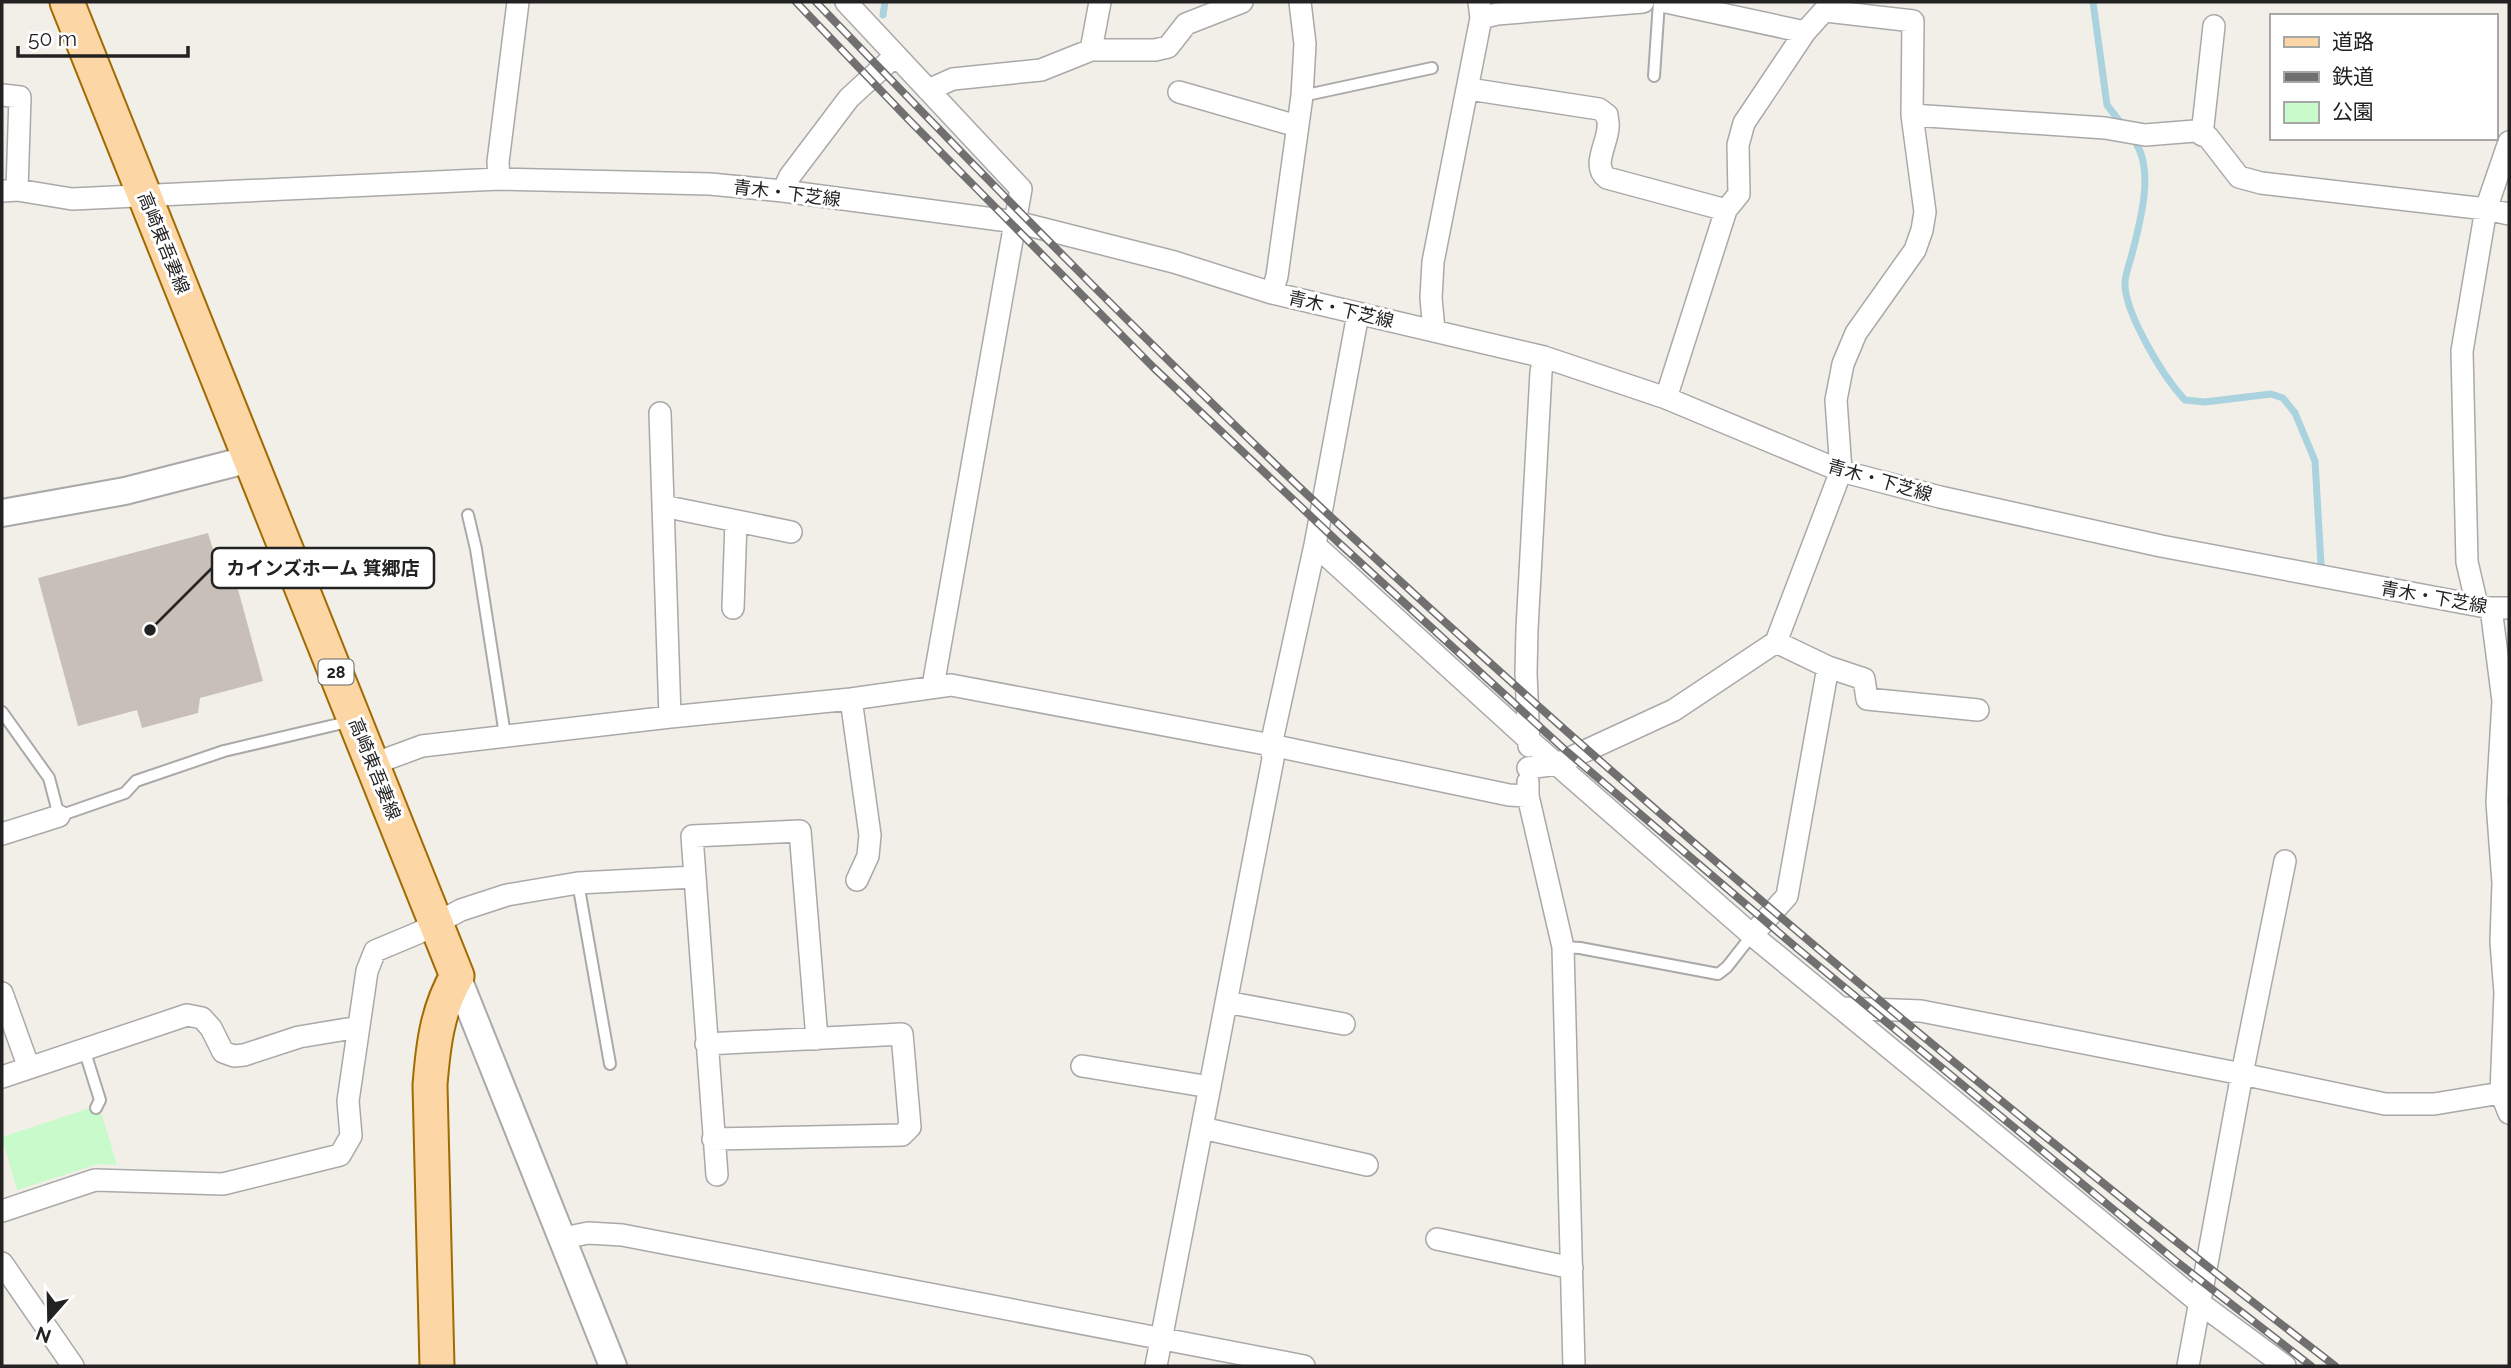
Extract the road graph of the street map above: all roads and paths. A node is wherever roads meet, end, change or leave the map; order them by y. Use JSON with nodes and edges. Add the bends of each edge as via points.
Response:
{"nodes":[{"id":1,"x":67,"y":2,"type":"edge"},
{"id":2,"x":518,"y":2,"type":"edge"},
{"id":3,"x":846,"y":2,"type":"edge"},
{"id":4,"x":1100,"y":2,"type":"edge"},
{"id":5,"x":1242,"y":2,"type":"edge"},
{"id":6,"x":1300,"y":2,"type":"edge"},
{"id":7,"x":1643,"y":2,"type":"edge"},
{"id":8,"x":1659,"y":2,"type":"edge"},
{"id":9,"x":1666,"y":2,"type":"edge"},
{"id":10,"x":1829,"y":6,"type":"edge"},
{"id":11,"x":1480,"y":10,"type":"edge"},
{"id":12,"x":2214,"y":26,"type":"dead end"},
{"id":13,"x":1805,"y":32,"type":"junction"},
{"id":14,"x":1091,"y":50,"type":"junction"},
{"id":15,"x":895,"y":57,"type":"junction"},
{"id":16,"x":1432,"y":68,"type":"dead end"},
{"id":17,"x":1654,"y":76,"type":"dead end"},
{"id":18,"x":1469,"y":89,"type":"junction"},
{"id":19,"x":928,"y":90,"type":"junction"},
{"id":20,"x":1180,"y":92,"type":"dead end"},
{"id":21,"x":2,"y":95,"type":"edge"},
{"id":22,"x":1301,"y":96,"type":"junction"},
{"id":23,"x":1913,"y":115,"type":"junction"},
{"id":24,"x":1297,"y":126,"type":"junction"},
{"id":25,"x":2202,"y":135,"type":"junction"},
{"id":26,"x":2509,"y":142,"type":"edge"},
{"id":27,"x":499,"y":179,"type":"junction"},
{"id":28,"x":9,"y":191,"type":"edge"},
{"id":29,"x":783,"y":191,"type":"junction"},
{"id":30,"x":145,"y":197,"type":"junction"},
{"id":31,"x":2486,"y":209,"type":"junction"},
{"id":32,"x":1726,"y":210,"type":"junction"},
{"id":33,"x":2509,"y":214,"type":"edge"},
{"id":34,"x":1016,"y":222,"type":"junction"},
{"id":35,"x":1272,"y":293,"type":"junction"},
{"id":36,"x":1358,"y":314,"type":"junction"},
{"id":37,"x":1434,"y":330,"type":"junction"},
{"id":38,"x":1544,"y":357,"type":"junction"},
{"id":39,"x":1666,"y":398,"type":"junction"},
{"id":40,"x":660,"y":413,"type":"dead end"},
{"id":41,"x":250,"y":459,"type":"junction"},
{"id":42,"x":1841,"y":471,"type":"junction"},
{"id":43,"x":663,"y":506,"type":"junction"},
{"id":44,"x":2,"y":513,"type":"edge"},
{"id":45,"x":468,"y":515,"type":"dead end"},
{"id":46,"x":736,"y":521,"type":"junction"},
{"id":47,"x":790,"y":532,"type":"dead end"},
{"id":48,"x":1315,"y":545,"type":"junction"},
{"id":49,"x":2492,"y":607,"type":"edge"},
{"id":50,"x":733,"y":608,"type":"dead end"},
{"id":51,"x":1776,"y":642,"type":"junction"},
{"id":52,"x":1828,"y":667,"type":"junction"},
{"id":53,"x":933,"y":686,"type":"junction"},
{"id":54,"x":851,"y":699,"type":"junction"},
{"id":55,"x":1978,"y":709,"type":"dead end"},
{"id":56,"x":2,"y":712,"type":"edge"},
{"id":57,"x":354,"y":717,"type":"junction"},
{"id":58,"x":670,"y":717,"type":"junction"},
{"id":59,"x":505,"y":735,"type":"junction"},
{"id":60,"x":1529,"y":740,"type":"junction"},
{"id":61,"x":1271,"y":745,"type":"junction"},
{"id":62,"x":373,"y":764,"type":"junction"},
{"id":63,"x":1557,"y":764,"type":"junction"},
{"id":64,"x":1528,"y":768,"type":"junction"},
{"id":65,"x":1528,"y":796,"type":"junction"},
{"id":66,"x":59,"y":816,"type":"junction"},
{"id":67,"x":2,"y":834,"type":"edge"},
{"id":68,"x":2285,"y":861,"type":"dead end"},
{"id":69,"x":694,"y":877,"type":"junction"},
{"id":70,"x":857,"y":880,"type":"dead end"},
{"id":71,"x":578,"y":883,"type":"junction"},
{"id":72,"x":435,"y":923,"type":"junction"},
{"id":73,"x":1752,"y":935,"type":"junction"},
{"id":74,"x":2505,"y":942,"type":"edge"},
{"id":75,"x":1563,"y":947,"type":"junction"},
{"id":76,"x":457,"y":976,"type":"junction"},
{"id":77,"x":2,"y":993,"type":"edge"},
{"id":78,"x":1226,"y":1002,"type":"junction"},
{"id":79,"x":1843,"y":1008,"type":"junction"},
{"id":80,"x":1344,"y":1024,"type":"dead end"},
{"id":81,"x":359,"y":1027,"type":"junction"},
{"id":82,"x":817,"y":1039,"type":"junction"},
{"id":83,"x":706,"y":1044,"type":"junction"},
{"id":84,"x":84,"y":1049,"type":"junction"},
{"id":85,"x":610,"y":1065,"type":"dead end"},
{"id":86,"x":1082,"y":1066,"type":"dead end"},
{"id":87,"x":29,"y":1068,"type":"junction"},
{"id":88,"x":2242,"y":1074,"type":"junction"},
{"id":89,"x":2,"y":1077,"type":"edge"},
{"id":90,"x":1210,"y":1087,"type":"junction"},
{"id":91,"x":2505,"y":1103,"type":"edge"},
{"id":92,"x":96,"y":1108,"type":"dead end"},
{"id":93,"x":1202,"y":1128,"type":"junction"},
{"id":94,"x":713,"y":1139,"type":"junction"},
{"id":95,"x":1367,"y":1165,"type":"dead end"},
{"id":96,"x":717,"y":1175,"type":"dead end"},
{"id":97,"x":2,"y":1211,"type":"edge"},
{"id":98,"x":564,"y":1238,"type":"junction"},
{"id":99,"x":1437,"y":1239,"type":"dead end"},
{"id":100,"x":2,"y":1263,"type":"edge"},
{"id":101,"x":1572,"y":1268,"type":"junction"},
{"id":102,"x":2201,"y":1304,"type":"junction"},
{"id":103,"x":1161,"y":1339,"type":"junction"},
{"id":104,"x":73,"y":1366,"type":"edge"},
{"id":105,"x":437,"y":1366,"type":"edge"},
{"id":106,"x":613,"y":1366,"type":"edge"},
{"id":107,"x":1156,"y":1366,"type":"edge"},
{"id":108,"x":1304,"y":1366,"type":"edge"},
{"id":109,"x":1574,"y":1366,"type":"edge"},
{"id":110,"x":2188,"y":1366,"type":"edge"},
{"id":111,"x":2285,"y":1366,"type":"edge"}],
"edges":[{"from":1,"to":30,"type":"main road","name":"高崎東吾妻線","number":"28"},
{"from":2,"to":27,"type":"street"},
{"from":3,"to":15,"type":"street"},
{"from":4,"to":14,"type":"street"},
{"from":5,"to":14,"type":"street","via":[[1186,24],[1168,47]]},
{"from":6,"to":22,"type":"street","via":[[1305,44]]},
{"from":7,"to":11,"type":"street","via":[[1497,14]]},
{"from":8,"to":17,"type":"lane"},
{"from":9,"to":13,"type":"street"},
{"from":10,"to":13,"type":"street"},
{"from":10,"to":23,"type":"street","via":[[1913,21]]},
{"from":11,"to":18,"type":"street"},
{"from":12,"to":25,"type":"street"},
{"from":13,"to":32,"type":"street","via":[[1744,123],[1738,145],[1739,194]]},
{"from":14,"to":19,"type":"street","via":[[1041,70],[953,79]]},
{"from":15,"to":19,"type":"street"},
{"from":15,"to":29,"type":"street","via":[[849,98]]},
{"from":16,"to":22,"type":"lane"},
{"from":18,"to":32,"type":"street","via":[[1599,109],[1607,115],[1609,128],[1599,167],[1607,178]]},
{"from":18,"to":37,"type":"street","via":[[1433,262]]},
{"from":19,"to":34,"type":"street","via":[[1021,189]]},
{"from":20,"to":24,"type":"street"},
{"from":21,"to":28,"type":"street","via":[[20,97]]},
{"from":22,"to":24,"type":"street"},
{"from":23,"to":25,"type":"street","via":[[2105,128],[2145,135],[2196,131]]},
{"from":23,"to":42,"type":"street","via":[[1922,230],[1915,250],[1856,333],[1843,364],[1836,400]]},
{"from":24,"to":35,"type":"street"},
{"from":25,"to":31,"type":"street","via":[[2239,177],[2261,184]]},
{"from":26,"to":31,"type":"street"},
{"from":27,"to":29,"type":"street","name":"青木・下芝線","via":[[710,184]]},
{"from":27,"to":30,"type":"street","name":"青木・下芝線"},
{"from":28,"to":30,"type":"street","name":"青木・下芝線","via":[[72,199]]},
{"from":29,"to":34,"type":"street","name":"青木・下芝線"},
{"from":30,"to":41,"type":"main road","name":"高崎東吾妻線","number":"28"},
{"from":31,"to":33,"type":"street"},
{"from":31,"to":49,"type":"street","via":[[2462,351],[2467,562]]},
{"from":32,"to":39,"type":"street"},
{"from":34,"to":35,"type":"street","name":"青木・下芝線","via":[[1174,262]]},
{"from":34,"to":53,"type":"street"},
{"from":35,"to":36,"type":"street","name":"青木・下芝線"},
{"from":36,"to":37,"type":"street","name":"青木・下芝線"},
{"from":36,"to":48,"type":"street"},
{"from":37,"to":38,"type":"street","name":"青木・下芝線"},
{"from":38,"to":39,"type":"street","name":"青木・下芝線"},
{"from":38,"to":60,"type":"street","via":[[1527,651]]},
{"from":39,"to":42,"type":"street","name":"青木・下芝線"},
{"from":40,"to":43,"type":"street"},
{"from":41,"to":44,"type":"street","via":[[125,491]]},
{"from":41,"to":57,"type":"main road","name":"高崎東吾妻線","number":"28"},
{"from":42,"to":49,"type":"street","name":"青木・下芝線","via":[[2161,546]]},
{"from":42,"to":51,"type":"street"},
{"from":43,"to":46,"type":"street"},
{"from":43,"to":58,"type":"street"},
{"from":45,"to":59,"type":"lane"},
{"from":46,"to":47,"type":"street"},
{"from":46,"to":50,"type":"street"},
{"from":48,"to":60,"type":"street"},
{"from":48,"to":61,"type":"street"},
{"from":49,"to":74,"type":"street","via":[[2503,701],[2497,802]]},
{"from":51,"to":52,"type":"street"},
{"from":51,"to":63,"type":"street","via":[[1674,709]]},
{"from":52,"to":55,"type":"street","via":[[1864,680],[1867,699]]},
{"from":52,"to":73,"type":"street","via":[[1787,896]]},
{"from":53,"to":54,"type":"street"},
{"from":53,"to":61,"type":"street","via":[[951,685]]},
{"from":54,"to":58,"type":"street"},
{"from":54,"to":70,"type":"street","via":[[870,835],[868,856]]},
{"from":56,"to":66,"type":"lane","via":[[49,778]]},
{"from":57,"to":62,"type":"main road","name":"高崎東吾妻線","number":"28"},
{"from":57,"to":66,"type":"lane","via":[[224,751]]},
{"from":58,"to":59,"type":"street"},
{"from":59,"to":62,"type":"street","via":[[422,746]]},
{"from":60,"to":63,"type":"street"},
{"from":60,"to":64,"type":"street"},
{"from":61,"to":65,"type":"street"},
{"from":61,"to":78,"type":"street","via":[[1273,759]]},
{"from":62,"to":72,"type":"main road","name":"高崎東吾妻線","number":"28"},
{"from":63,"to":64,"type":"street"},
{"from":63,"to":73,"type":"street"},
{"from":64,"to":65,"type":"street"},
{"from":65,"to":75,"type":"street"},
{"from":66,"to":67,"type":"street"},
{"from":68,"to":88,"type":"street"},
{"from":69,"to":71,"type":"street"},
{"from":69,"to":82,"type":"street","via":[[692,835],[800,831]]},
{"from":69,"to":83,"type":"street"},
{"from":71,"to":72,"type":"street","via":[[485,901]]},
{"from":71,"to":85,"type":"lane"},
{"from":72,"to":76,"type":"main road","name":"高崎東吾妻線","number":"28"},
{"from":72,"to":81,"type":"street","via":[[375,951],[367,971]]},
{"from":73,"to":75,"type":"lane","via":[[1718,974]]},
{"from":73,"to":79,"type":"street"},
{"from":74,"to":91,"type":"street"},
{"from":75,"to":101,"type":"street"},
{"from":76,"to":98,"type":"street"},
{"from":76,"to":105,"type":"main road","via":[[446,994],[433,1043],[430,1085]]},
{"from":77,"to":87,"type":"street"},
{"from":78,"to":80,"type":"street"},
{"from":78,"to":90,"type":"street"},
{"from":79,"to":88,"type":"street","via":[[1921,1012]]},
{"from":79,"to":102,"type":"street"},
{"from":81,"to":84,"type":"street","via":[[299,1037],[234,1056],[223,1052],[202,1018],[187,1015]]},
{"from":81,"to":97,"type":"street","via":[[348,1101],[351,1136],[340,1156],[223,1184],[95,1180]]},
{"from":82,"to":83,"type":"street"},
{"from":82,"to":94,"type":"street","via":[[902,1034],[910,1127],[902,1135]]},
{"from":83,"to":94,"type":"street"},
{"from":84,"to":87,"type":"street"},
{"from":84,"to":92,"type":"lane","via":[[100,1100]]},
{"from":86,"to":90,"type":"street"},
{"from":87,"to":89,"type":"street"},
{"from":88,"to":91,"type":"street","via":[[2385,1104]]},
{"from":88,"to":102,"type":"street"},
{"from":90,"to":93,"type":"street"},
{"from":93,"to":95,"type":"street"},
{"from":93,"to":103,"type":"street"},
{"from":94,"to":96,"type":"street"},
{"from":98,"to":103,"type":"street","via":[[588,1233],[622,1235]]},
{"from":98,"to":106,"type":"street"},
{"from":99,"to":101,"type":"street"},
{"from":100,"to":104,"type":"street"},
{"from":101,"to":109,"type":"street"},
{"from":102,"to":110,"type":"street"},
{"from":102,"to":111,"type":"street"},
{"from":103,"to":107,"type":"street"},
{"from":103,"to":108,"type":"street"}]}
